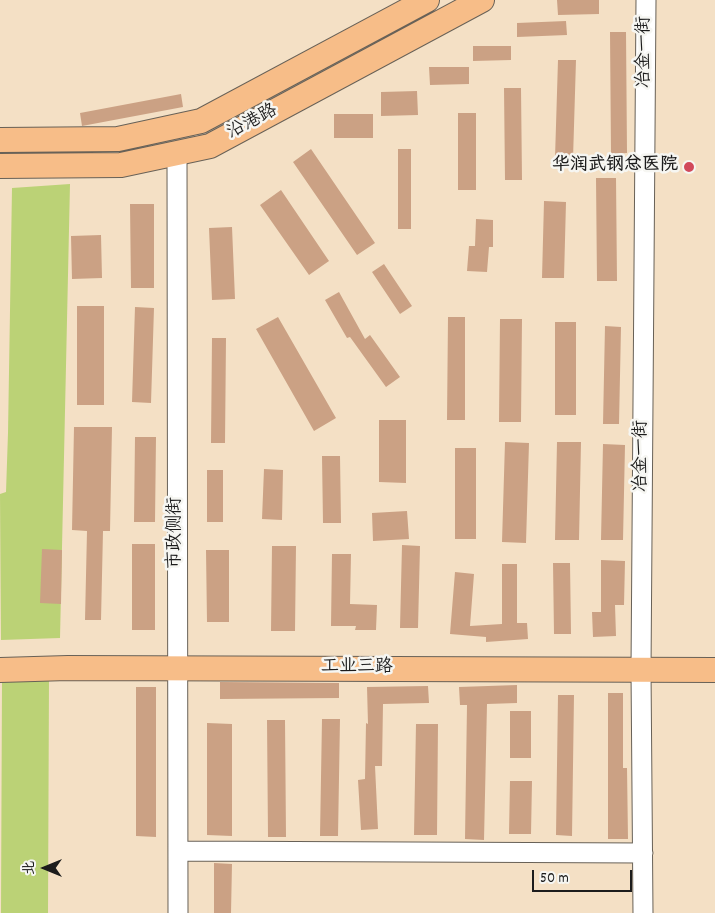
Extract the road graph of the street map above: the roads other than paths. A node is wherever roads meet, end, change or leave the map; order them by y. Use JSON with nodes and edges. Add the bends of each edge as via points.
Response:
{"nodes":[{"id":1,"x":427,"y":0,"type":"edge"},
{"id":2,"x":482,"y":0,"type":"edge"},
{"id":3,"x":646,"y":0,"type":"edge"},
{"id":4,"x":320,"y":57,"type":"junction"},
{"id":5,"x":331,"y":81,"type":"junction"},
{"id":6,"x":0,"y":140,"type":"edge"},
{"id":7,"x":177,"y":153,"type":"junction"},
{"id":8,"x":0,"y":166,"type":"edge"},
{"id":9,"x":177,"y":669,"type":"junction"},
{"id":10,"x":0,"y":670,"type":"edge"},
{"id":11,"x":642,"y":670,"type":"junction"},
{"id":12,"x":715,"y":670,"type":"edge"},
{"id":13,"x":178,"y":851,"type":"junction"},
{"id":14,"x":643,"y":853,"type":"junction"},
{"id":15,"x":178,"y":913,"type":"edge"},
{"id":16,"x":643,"y":913,"type":"edge"}],
"edges":[{"from":1,"to":4,"type":"main road","name":"沿港路"},
{"from":2,"to":5,"type":"main road","name":"沿港路"},
{"from":3,"to":11,"type":"street","name":"冶金一街"},
{"from":4,"to":5,"type":"main road"},
{"from":4,"to":6,"type":"main road","name":"沿港路","via":[[201,121],[118,139]]},
{"from":5,"to":7,"type":"main road","name":"沿港路","via":[[210,146]]},
{"from":7,"to":8,"type":"main road","name":"沿港路","via":[[121,165]]},
{"from":7,"to":9,"type":"street","name":"市政侧街"},
{"from":9,"to":10,"type":"main road","name":"工业三路"},
{"from":9,"to":11,"type":"main road","name":"工业三路"},
{"from":9,"to":13,"type":"street","name":"市政侧街"},
{"from":11,"to":12,"type":"main road","name":"工业三路"},
{"from":11,"to":14,"type":"street","name":"冶金一街"},
{"from":13,"to":14,"type":"street"},
{"from":13,"to":15,"type":"street","name":"市政侧街"},
{"from":14,"to":16,"type":"street","name":"冶金一街"}]}
